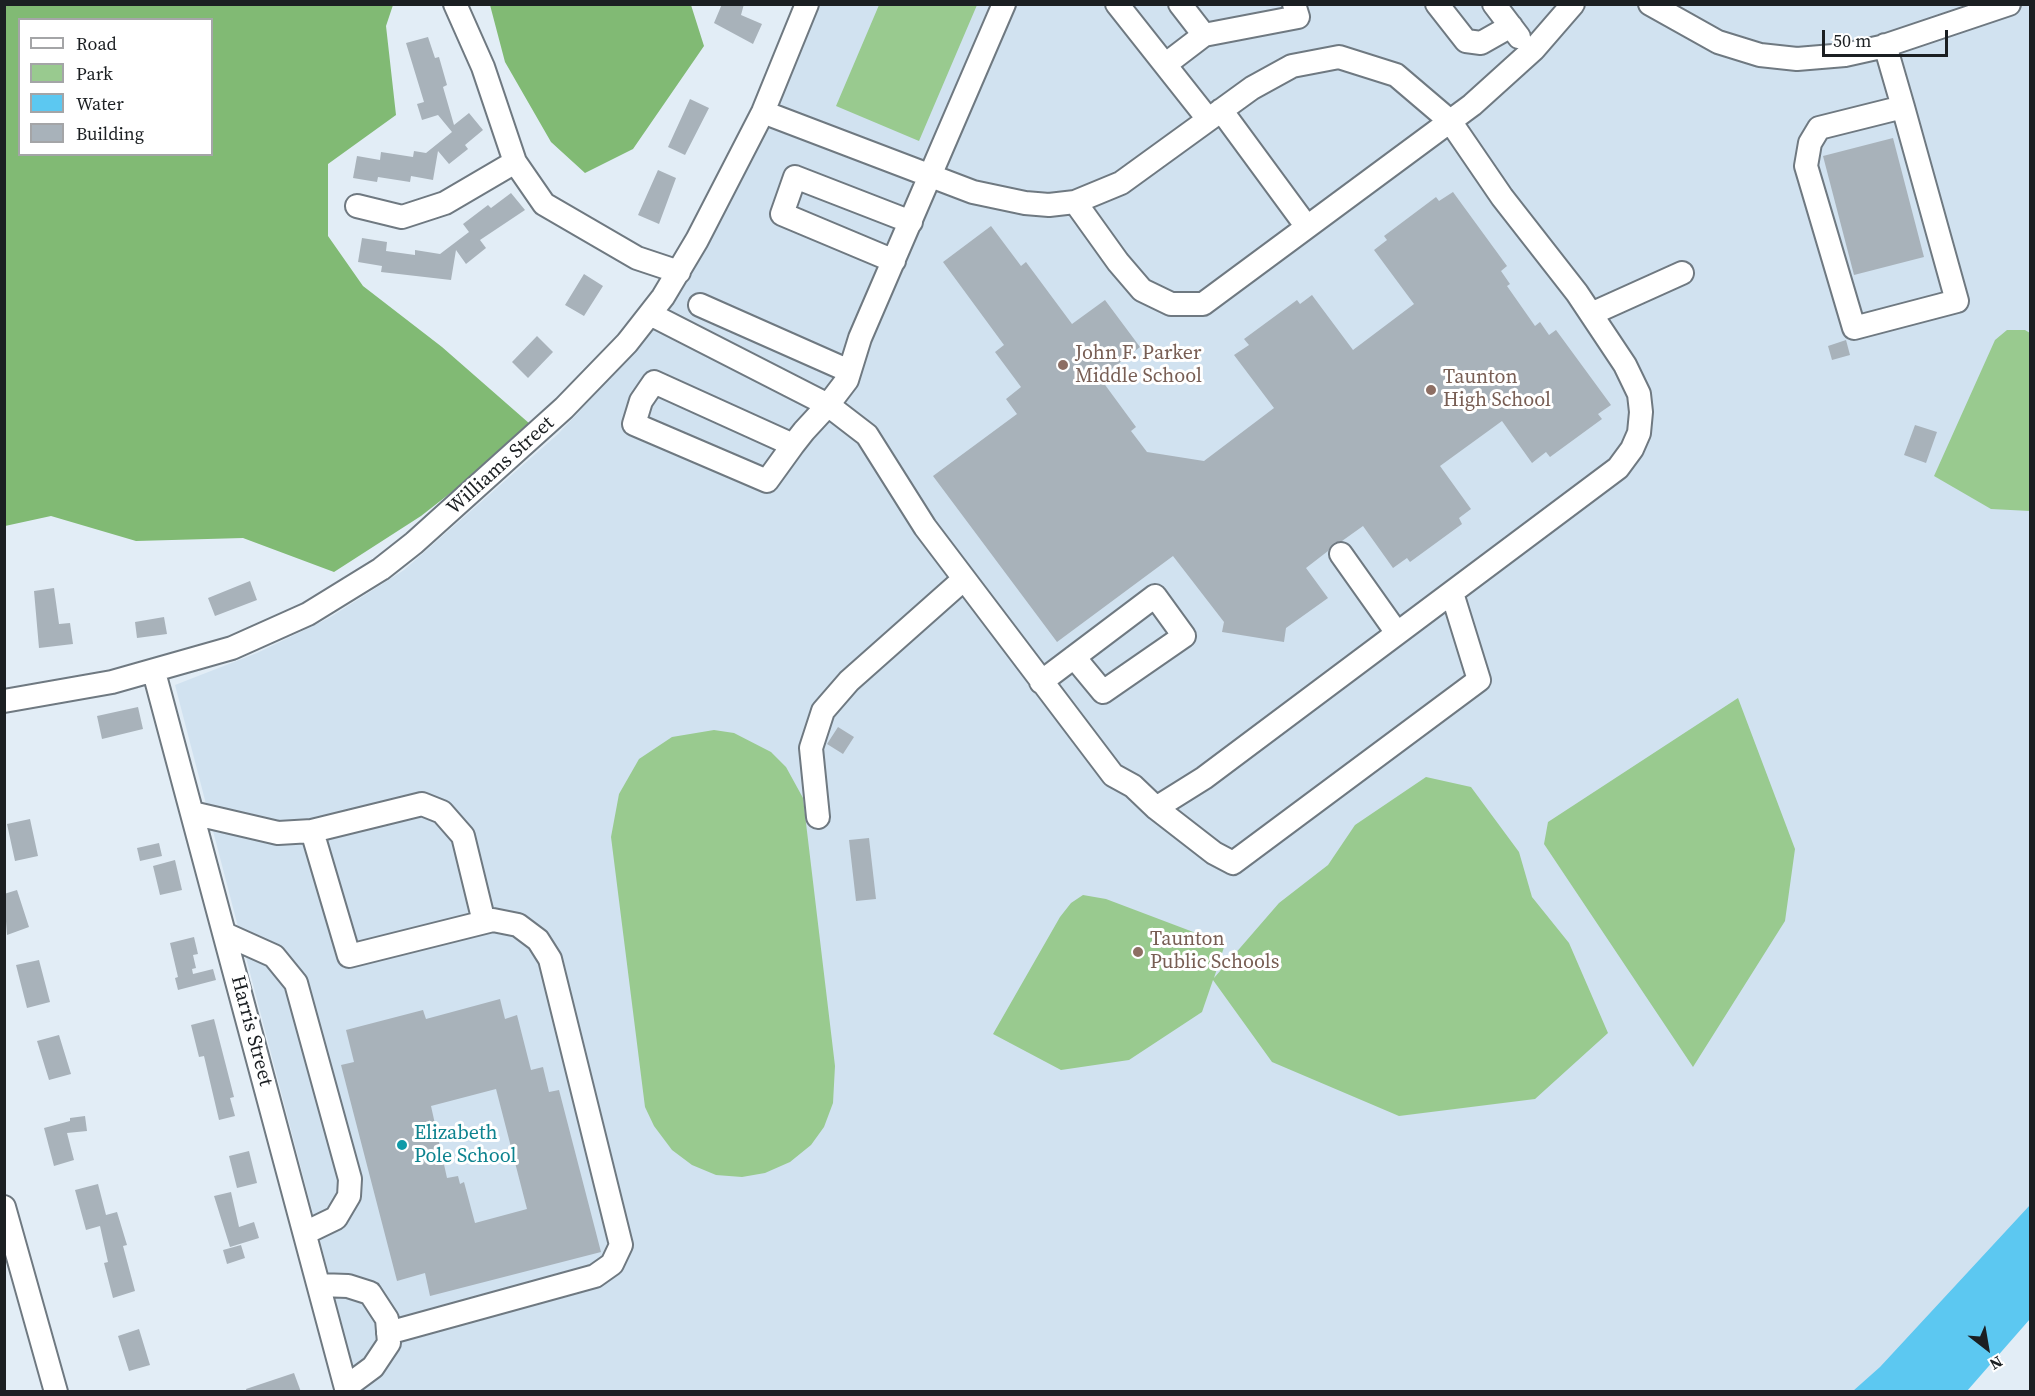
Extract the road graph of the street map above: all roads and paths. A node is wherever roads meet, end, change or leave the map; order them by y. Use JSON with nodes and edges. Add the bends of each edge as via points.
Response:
{"nodes":[{"id":1,"x":455,"y":4,"type":"edge"},
{"id":2,"x":807,"y":4,"type":"edge"},
{"id":3,"x":1004,"y":4,"type":"edge"},
{"id":4,"x":1117,"y":4,"type":"edge"},
{"id":5,"x":1180,"y":4,"type":"edge"},
{"id":6,"x":1294,"y":4,"type":"edge"},
{"id":7,"x":1437,"y":4,"type":"edge"},
{"id":8,"x":1494,"y":4,"type":"edge"},
{"id":9,"x":1573,"y":4,"type":"edge"},
{"id":10,"x":1650,"y":4,"type":"edge"},
{"id":11,"x":2009,"y":4,"type":"edge"},
{"id":12,"x":1511,"y":26,"type":"junction"},
{"id":13,"x":1204,"y":35,"type":"junction"},
{"id":14,"x":1886,"y":45,"type":"junction"},
{"id":15,"x":1531,"y":52,"type":"junction"},
{"id":16,"x":1166,"y":64,"type":"junction"},
{"id":17,"x":1903,"y":106,"type":"junction"},
{"id":18,"x":763,"y":112,"type":"junction"},
{"id":19,"x":1214,"y":114,"type":"junction"},
{"id":20,"x":1450,"y":121,"type":"junction"},
{"id":21,"x":515,"y":162,"type":"junction"},
{"id":22,"x":930,"y":175,"type":"junction"},
{"id":23,"x":1075,"y":202,"type":"junction"},
{"id":24,"x":357,"y":206,"type":"dead end"},
{"id":25,"x":911,"y":222,"type":"junction"},
{"id":26,"x":1307,"y":227,"type":"junction"},
{"id":27,"x":894,"y":261,"type":"junction"},
{"id":28,"x":679,"y":272,"type":"junction"},
{"id":29,"x":1682,"y":273,"type":"dead end"},
{"id":30,"x":700,"y":305,"type":"dead end"},
{"id":31,"x":650,"y":314,"type":"junction"},
{"id":32,"x":1591,"y":314,"type":"junction"},
{"id":33,"x":849,"y":371,"type":"junction"},
{"id":34,"x":828,"y":405,"type":"junction"},
{"id":35,"x":793,"y":445,"type":"junction"},
{"id":36,"x":1341,"y":554,"type":"dead end"},
{"id":37,"x":964,"y":579,"type":"junction"},
{"id":38,"x":1452,"y":593,"type":"junction"},
{"id":39,"x":1397,"y":633,"type":"junction"},
{"id":40,"x":1074,"y":657,"type":"junction"},
{"id":41,"x":154,"y":672,"type":"junction"},
{"id":42,"x":1041,"y":682,"type":"junction"},
{"id":43,"x":4,"y":701,"type":"edge"},
{"id":44,"x":1156,"y":808,"type":"junction"},
{"id":45,"x":192,"y":813,"type":"junction"},
{"id":46,"x":818,"y":817,"type":"dead end"},
{"id":47,"x":312,"y":831,"type":"junction"},
{"id":48,"x":484,"y":922,"type":"junction"},
{"id":49,"x":225,"y":934,"type":"junction"},
{"id":50,"x":4,"y":1207,"type":"edge"},
{"id":51,"x":305,"y":1233,"type":"junction"},
{"id":52,"x":318,"y":1285,"type":"junction"},
{"id":53,"x":388,"y":1333,"type":"junction"},
{"id":54,"x":347,"y":1389,"type":"edge"},
{"id":55,"x":56,"y":1392,"type":"edge"}],
"edges":[{"from":1,"to":21,"type":"street","via":[[483,67]]},
{"from":2,"to":18,"type":"street","name":"Williams Street"},
{"from":3,"to":22,"type":"street"},
{"from":4,"to":16,"type":"street"},
{"from":5,"to":13,"type":"street"},
{"from":6,"to":13,"type":"street","via":[[1298,17]]},
{"from":7,"to":12,"type":"street","via":[[1466,40],[1481,43]]},
{"from":8,"to":12,"type":"street"},
{"from":9,"to":15,"type":"street"},
{"from":10,"to":14,"type":"street","via":[[1698,33],[1761,55],[1826,57]]},
{"from":11,"to":14,"type":"street"},
{"from":12,"to":15,"type":"street"},
{"from":13,"to":16,"type":"street"},
{"from":14,"to":17,"type":"street"},
{"from":15,"to":20,"type":"street"},
{"from":16,"to":19,"type":"street"},
{"from":17,"to":17,"type":"street","via":[[1957,301],[1854,328],[1806,166],[1810,143],[1819,128]]},
{"from":18,"to":22,"type":"street"},
{"from":18,"to":28,"type":"street","name":"Williams Street"},
{"from":19,"to":20,"type":"street","via":[[1292,66],[1338,57],[1396,75]]},
{"from":19,"to":23,"type":"street","via":[[1121,183]]},
{"from":19,"to":26,"type":"street"},
{"from":20,"to":26,"type":"street"},
{"from":20,"to":32,"type":"street"},
{"from":21,"to":24,"type":"street","via":[[445,203],[402,218]]},
{"from":21,"to":28,"type":"street","via":[[544,204],[637,258]]},
{"from":22,"to":23,"type":"street","via":[[997,198],[1049,205]]},
{"from":22,"to":25,"type":"street"},
{"from":23,"to":26,"type":"street","via":[[1142,290],[1171,304],[1203,304]]},
{"from":25,"to":27,"type":"street"},
{"from":25,"to":27,"type":"street","via":[[795,177],[782,214]]},
{"from":27,"to":33,"type":"street"},
{"from":28,"to":31,"type":"street","name":"Williams Street"},
{"from":29,"to":32,"type":"street"},
{"from":30,"to":33,"type":"street"},
{"from":31,"to":34,"type":"street"},
{"from":31,"to":41,"type":"street","name":"Williams Street","via":[[564,408],[479,487],[381,569],[270,633]]},
{"from":32,"to":38,"type":"street","via":[[1639,394],[1639,433],[1632,449],[1618,468],[1585,495]]},
{"from":33,"to":34,"type":"street","via":[[847,380]]},
{"from":34,"to":35,"type":"street"},
{"from":34,"to":37,"type":"street","via":[[867,435]]},
{"from":35,"to":35,"type":"street","via":[[767,481],[634,424],[641,401],[654,382]]},
{"from":36,"to":39,"type":"street"},
{"from":37,"to":42,"type":"street"},
{"from":37,"to":46,"type":"street","via":[[849,681],[823,711],[811,748]]},
{"from":38,"to":39,"type":"street"},
{"from":38,"to":44,"type":"street","via":[[1479,680],[1233,863]]},
{"from":39,"to":44,"type":"street","via":[[1204,778]]},
{"from":40,"to":40,"type":"street","via":[[1155,596],[1184,636],[1103,692]]},
{"from":40,"to":42,"type":"street"},
{"from":41,"to":43,"type":"street","name":"Williams Street"},
{"from":41,"to":45,"type":"street","name":"Harris Street"},
{"from":42,"to":44,"type":"street","via":[[1113,775],[1133,786]]},
{"from":45,"to":47,"type":"street","via":[[278,833]]},
{"from":45,"to":49,"type":"street","name":"Harris Street"},
{"from":47,"to":48,"type":"street","via":[[422,804],[442,812],[463,836]]},
{"from":47,"to":48,"type":"street","via":[[349,956]]},
{"from":48,"to":53,"type":"street","via":[[518,925],[538,940],[550,959],[621,1245],[612,1264],[595,1276]]},
{"from":49,"to":51,"type":"street","name":"Harris Street"},
{"from":49,"to":51,"type":"street","via":[[274,956],[296,983],[350,1179],[349,1196],[336,1218]]},
{"from":50,"to":55,"type":"street"},
{"from":51,"to":52,"type":"street","name":"Harris Street"},
{"from":52,"to":53,"type":"street","via":[[348,1286],[370,1293],[387,1318]]},
{"from":52,"to":54,"type":"street","name":"Harris Street"},
{"from":53,"to":54,"type":"street","via":[[390,1343],[373,1367]]}]}
